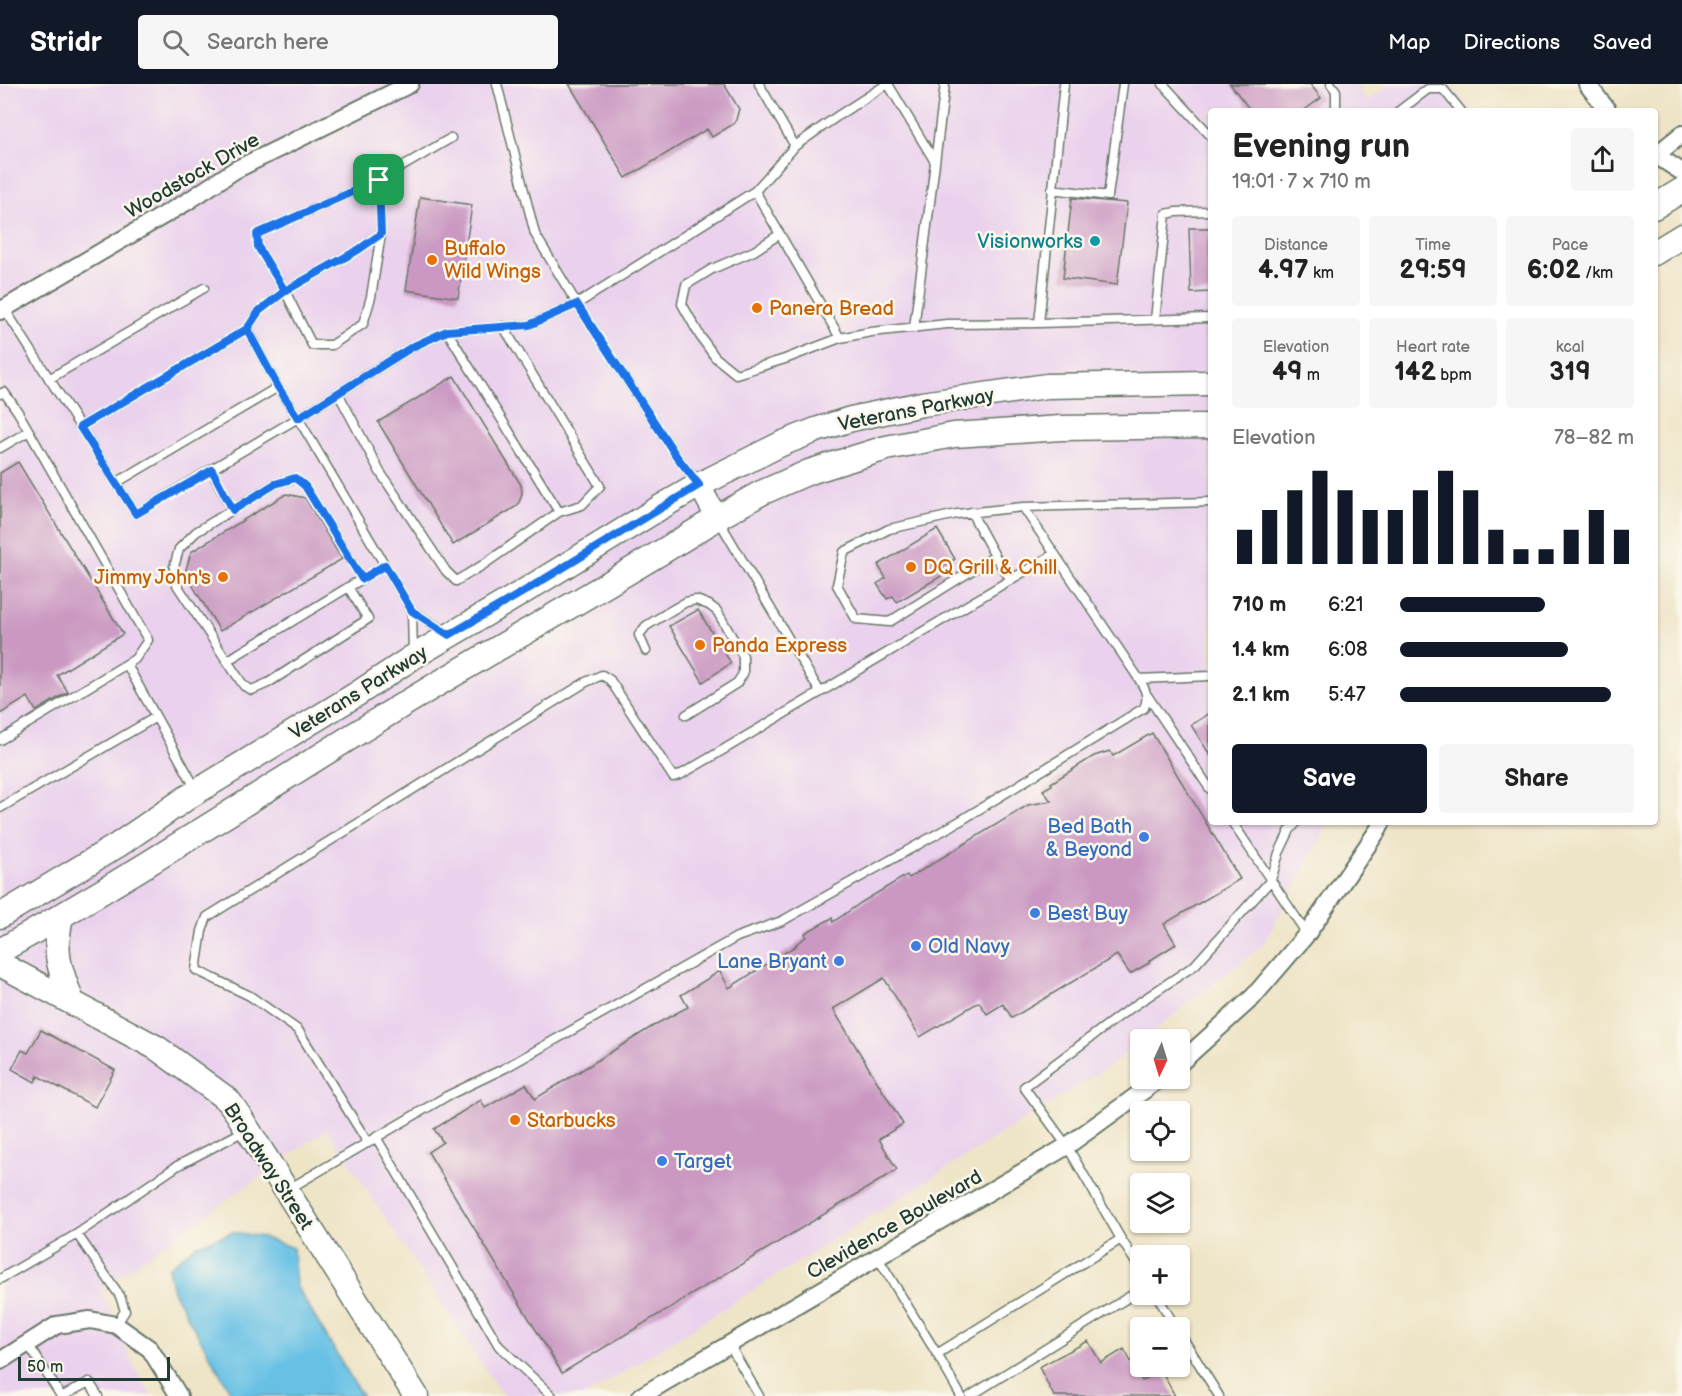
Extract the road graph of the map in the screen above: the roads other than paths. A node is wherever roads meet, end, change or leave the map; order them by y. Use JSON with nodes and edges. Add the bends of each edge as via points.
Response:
{"nodes":[{"id":1,"x":411,"y":84,"type":"edge"},
{"id":2,"x":498,"y":84,"type":"edge"},
{"id":3,"x":759,"y":84,"type":"edge"},
{"id":4,"x":888,"y":84,"type":"edge"},
{"id":5,"x":945,"y":84,"type":"edge"},
{"id":6,"x":1064,"y":84,"type":"edge"},
{"id":7,"x":1123,"y":84,"type":"edge"},
{"id":8,"x":1163,"y":84,"type":"edge"},
{"id":9,"x":1331,"y":84,"type":"edge"},
{"id":10,"x":1587,"y":84,"type":"edge"},
{"id":11,"x":1336,"y":108,"type":"edge"},
{"id":12,"x":1403,"y":108,"type":"edge"},
{"id":13,"x":1459,"y":108,"type":"edge"},
{"id":14,"x":1606,"y":108,"type":"edge"},
{"id":15,"x":1208,"y":133,"type":"edge"},
{"id":16,"x":1682,"y":134,"type":"edge"},
{"id":17,"x":451,"y":138,"type":"dead end"},
{"id":18,"x":795,"y":146,"type":"junction"},
{"id":19,"x":1658,"y":153,"type":"edge"},
{"id":20,"x":1658,"y":157,"type":"edge"},
{"id":21,"x":935,"y":163,"type":"junction"},
{"id":22,"x":1682,"y":172,"type":"edge"},
{"id":23,"x":379,"y":180,"type":"junction"},
{"id":24,"x":1053,"y":189,"type":"junction"},
{"id":25,"x":1682,"y":190,"type":"edge"},
{"id":26,"x":755,"y":191,"type":"junction"},
{"id":27,"x":1658,"y":205,"type":"edge"},
{"id":28,"x":1208,"y":212,"type":"edge"},
{"id":29,"x":381,"y":234,"type":"junction"},
{"id":30,"x":780,"y":234,"type":"junction"},
{"id":31,"x":1682,"y":236,"type":"edge"},
{"id":32,"x":1658,"y":251,"type":"edge"},
{"id":33,"x":204,"y":288,"type":"dead end"},
{"id":34,"x":285,"y":291,"type":"junction"},
{"id":35,"x":577,"y":304,"type":"junction"},
{"id":36,"x":1,"y":307,"type":"edge"},
{"id":37,"x":1208,"y":318,"type":"edge"},
{"id":38,"x":1155,"y":320,"type":"junction"},
{"id":39,"x":1039,"y":323,"type":"junction"},
{"id":40,"x":503,"y":326,"type":"junction"},
{"id":41,"x":914,"y":328,"type":"junction"},
{"id":42,"x":247,"y":329,"type":"junction"},
{"id":43,"x":447,"y":331,"type":"junction"},
{"id":44,"x":840,"y":338,"type":"junction"},
{"id":45,"x":50,"y":379,"type":"junction"},
{"id":46,"x":1208,"y":383,"type":"edge"},
{"id":47,"x":278,"y":387,"type":"junction"},
{"id":48,"x":338,"y":393,"type":"junction"},
{"id":49,"x":0,"y":394,"type":"edge"},
{"id":50,"x":298,"y":418,"type":"junction"},
{"id":51,"x":1208,"y":426,"type":"edge"},
{"id":52,"x":80,"y":427,"type":"junction"},
{"id":53,"x":29,"y":431,"type":"junction"},
{"id":54,"x":0,"y":448,"type":"edge"},
{"id":55,"x":212,"y":470,"type":"junction"},
{"id":56,"x":116,"y":483,"type":"junction"},
{"id":57,"x":699,"y":485,"type":"junction"},
{"id":58,"x":1208,"y":502,"type":"edge"},
{"id":59,"x":1023,"y":507,"type":"junction"},
{"id":60,"x":233,"y":510,"type":"junction"},
{"id":61,"x":559,"y":512,"type":"junction"},
{"id":62,"x":971,"y":512,"type":"junction"},
{"id":63,"x":717,"y":518,"type":"junction"},
{"id":64,"x":1054,"y":554,"type":"junction"},
{"id":65,"x":995,"y":556,"type":"junction"},
{"id":66,"x":385,"y":565,"type":"junction"},
{"id":67,"x":362,"y":579,"type":"junction"},
{"id":68,"x":1011,"y":580,"type":"junction"},
{"id":69,"x":348,"y":587,"type":"junction"},
{"id":70,"x":412,"y":611,"type":"junction"},
{"id":71,"x":449,"y":635,"type":"junction"},
{"id":72,"x":646,"y":651,"type":"dead end"},
{"id":73,"x":413,"y":657,"type":"junction"},
{"id":74,"x":227,"y":661,"type":"junction"},
{"id":75,"x":127,"y":664,"type":"junction"},
{"id":76,"x":1208,"y":676,"type":"edge"},
{"id":77,"x":1139,"y":679,"type":"junction"},
{"id":78,"x":820,"y":692,"type":"junction"},
{"id":79,"x":1147,"y":695,"type":"junction"},
{"id":80,"x":686,"y":715,"type":"dead end"},
{"id":81,"x":156,"y":717,"type":"junction"},
{"id":82,"x":0,"y":740,"type":"edge"},
{"id":83,"x":1208,"y":786,"type":"edge"},
{"id":84,"x":198,"y":791,"type":"junction"},
{"id":85,"x":0,"y":808,"type":"edge"},
{"id":86,"x":1234,"y":825,"type":"edge"},
{"id":87,"x":1294,"y":825,"type":"edge"},
{"id":88,"x":1380,"y":825,"type":"edge"},
{"id":89,"x":1271,"y":880,"type":"junction"},
{"id":90,"x":0,"y":916,"type":"edge"},
{"id":91,"x":61,"y":916,"type":"junction"},
{"id":92,"x":1307,"y":934,"type":"junction"},
{"id":93,"x":0,"y":951,"type":"edge"},
{"id":94,"x":0,"y":964,"type":"edge"},
{"id":95,"x":72,"y":1002,"type":"junction"},
{"id":96,"x":1190,"y":1054,"type":"edge"},
{"id":97,"x":1146,"y":1089,"type":"edge"},
{"id":98,"x":248,"y":1129,"type":"junction"},
{"id":99,"x":376,"y":1137,"type":"junction"},
{"id":100,"x":368,"y":1143,"type":"junction"},
{"id":101,"x":1067,"y":1146,"type":"junction"},
{"id":102,"x":287,"y":1191,"type":"junction"},
{"id":103,"x":77,"y":1234,"type":"junction"},
{"id":104,"x":1121,"y":1239,"type":"junction"},
{"id":105,"x":1130,"y":1253,"type":"edge"},
{"id":106,"x":878,"y":1258,"type":"junction"},
{"id":107,"x":0,"y":1279,"type":"edge"},
{"id":108,"x":1130,"y":1296,"type":"edge"},
{"id":109,"x":116,"y":1325,"type":"junction"},
{"id":110,"x":27,"y":1344,"type":"junction"},
{"id":111,"x":729,"y":1344,"type":"junction"},
{"id":112,"x":1190,"y":1350,"type":"edge"},
{"id":113,"x":937,"y":1354,"type":"junction"},
{"id":114,"x":0,"y":1361,"type":"edge"},
{"id":115,"x":62,"y":1396,"type":"edge"},
{"id":116,"x":98,"y":1396,"type":"edge"},
{"id":117,"x":179,"y":1396,"type":"edge"},
{"id":118,"x":416,"y":1396,"type":"edge"},
{"id":119,"x":552,"y":1396,"type":"edge"},
{"id":120,"x":641,"y":1396,"type":"edge"},
{"id":121,"x":759,"y":1396,"type":"edge"},
{"id":122,"x":961,"y":1396,"type":"edge"},
{"id":123,"x":970,"y":1396,"type":"edge"},
{"id":124,"x":1219,"y":1396,"type":"edge"}],
"edges":[{"from":1,"to":36,"type":"street","name":"Woodstock Drive","via":[[235,170]]},
{"from":2,"to":35,"type":"lane","via":[[535,234]]},
{"from":3,"to":18,"type":"lane"},
{"from":4,"to":18,"type":"lane"},
{"from":4,"to":21,"type":"lane"},
{"from":5,"to":21,"type":"lane"},
{"from":6,"to":24,"type":"lane"},
{"from":7,"to":24,"type":"lane","via":[[1108,196]]},
{"from":8,"to":15,"type":"lane"},
{"from":9,"to":11,"type":"lane","via":[[1336,91]]},
{"from":10,"to":14,"type":"street"},
{"from":12,"to":13,"type":"lane","via":[[1428,89],[1443,89]]},
{"from":16,"to":19,"type":"street"},
{"from":17,"to":23,"type":"lane"},
{"from":18,"to":26,"type":"lane"},
{"from":20,"to":22,"type":"street"},
{"from":21,"to":41,"type":"lane"},
{"from":23,"to":29,"type":"lane"},
{"from":23,"to":34,"type":"lane","via":[[257,234],[258,247]]},
{"from":24,"to":39,"type":"lane"},
{"from":25,"to":27,"type":"main road"},
{"from":26,"to":30,"type":"lane"},
{"from":26,"to":35,"type":"lane"},
{"from":28,"to":38,"type":"lane","via":[[1166,214]]},
{"from":29,"to":34,"type":"lane"},
{"from":29,"to":34,"type":"lane","via":[[363,324],[332,345],[312,345]]},
{"from":30,"to":44,"type":"lane"},
{"from":30,"to":44,"type":"lane","via":[[686,285],[682,304],[700,336],[715,357],[736,374]]},
{"from":31,"to":32,"type":"main road"},
{"from":33,"to":45,"type":"lane"},
{"from":34,"to":42,"type":"lane","via":[[259,311]]},
{"from":35,"to":40,"type":"lane","via":[[529,325]]},
{"from":35,"to":57,"type":"lane"},
{"from":36,"to":45,"type":"lane"},
{"from":37,"to":38,"type":"lane"},
{"from":38,"to":39,"type":"lane"},
{"from":39,"to":41,"type":"lane"},
{"from":40,"to":43,"type":"lane"},
{"from":40,"to":61,"type":"lane","via":[[600,486],[582,505]]},
{"from":41,"to":44,"type":"lane"},
{"from":42,"to":47,"type":"lane"},
{"from":42,"to":52,"type":"lane"},
{"from":43,"to":48,"type":"lane","via":[[412,347]]},
{"from":43,"to":61,"type":"lane"},
{"from":45,"to":52,"type":"lane"},
{"from":46,"to":57,"type":"main road","name":"Veterans Parkway","via":[[1047,386],[921,404],[816,430]]},
{"from":47,"to":50,"type":"lane"},
{"from":47,"to":56,"type":"lane"},
{"from":48,"to":50,"type":"lane"},
{"from":48,"to":61,"type":"lane","via":[[380,472],[456,581]]},
{"from":49,"to":53,"type":"lane","via":[[4,392]]},
{"from":50,"to":55,"type":"lane"},
{"from":50,"to":66,"type":"lane"},
{"from":51,"to":63,"type":"main road","name":"Veterans Parkway","via":[[1061,428],[942,437],[886,448],[809,472]]},
{"from":52,"to":56,"type":"lane"},
{"from":53,"to":54,"type":"lane"},
{"from":53,"to":75,"type":"lane","via":[[148,640]]},
{"from":55,"to":56,"type":"lane","via":[[136,514]]},
{"from":55,"to":60,"type":"lane"},
{"from":57,"to":63,"type":"street"},
{"from":57,"to":71,"type":"main road","name":"Veterans Parkway"},
{"from":58,"to":59,"type":"lane"},
{"from":59,"to":62,"type":"lane"},
{"from":59,"to":64,"type":"lane"},
{"from":60,"to":67,"type":"lane","via":[[275,484],[295,478],[305,486]]},
{"from":60,"to":74,"type":"lane","via":[[196,532],[179,549],[174,567],[177,585]]},
{"from":62,"to":65,"type":"lane"},
{"from":62,"to":65,"type":"lane","via":[[889,529],[844,552],[837,585],[856,619],[889,622]]},
{"from":63,"to":78,"type":"lane"},
{"from":63,"to":91,"type":"main road","name":"Veterans Parkway"},
{"from":64,"to":68,"type":"lane"},
{"from":64,"to":77,"type":"lane"},
{"from":65,"to":68,"type":"lane"},
{"from":66,"to":67,"type":"lane"},
{"from":66,"to":70,"type":"lane"},
{"from":67,"to":69,"type":"lane"},
{"from":68,"to":78,"type":"lane"},
{"from":69,"to":74,"type":"lane"},
{"from":69,"to":74,"type":"lane","via":[[368,619],[268,683],[252,690],[244,686]]},
{"from":70,"to":71,"type":"lane"},
{"from":70,"to":73,"type":"lane"},
{"from":71,"to":73,"type":"main road","name":"Veterans Parkway"},
{"from":72,"to":80,"type":"lane","via":[[639,635],[642,630],[686,602],[696,600],[717,611],[743,656],[743,674],[737,683]]},
{"from":73,"to":84,"type":"main road","name":"Veterans Parkway"},
{"from":75,"to":81,"type":"lane"},
{"from":75,"to":82,"type":"lane"},
{"from":76,"to":77,"type":"lane"},
{"from":77,"to":79,"type":"lane"},
{"from":78,"to":100,"type":"lane","via":[[673,777],[610,680],[602,675],[207,917],[196,970],[250,996],[298,1030]]},
{"from":79,"to":83,"type":"lane"},
{"from":79,"to":99,"type":"lane","via":[[1144,708],[960,821],[782,921],[737,937]]},
{"from":81,"to":84,"type":"lane"},
{"from":81,"to":85,"type":"lane"},
{"from":84,"to":90,"type":"main road","name":"Veterans Parkway"},
{"from":86,"to":89,"type":"lane"},
{"from":87,"to":89,"type":"lane","via":[[1279,853]]},
{"from":88,"to":92,"type":"street"},
{"from":89,"to":92,"type":"lane"},
{"from":89,"to":101,"type":"lane","via":[[1195,965],[1024,1087]]},
{"from":91,"to":93,"type":"main road","name":"Veterans Parkway"},
{"from":91,"to":95,"type":"main road","via":[[57,955]]},
{"from":92,"to":96,"type":"street","via":[[1253,997]]},
{"from":94,"to":95,"type":"main road","name":"Broadway Street"},
{"from":95,"to":98,"type":"main road","name":"Broadway Street","via":[[157,1048],[228,1100]]},
{"from":97,"to":101,"type":"street","name":"Clevidence Boulevard"},
{"from":98,"to":102,"type":"main road","name":"Broadway Street"},
{"from":98,"to":103,"type":"lane","via":[[177,1166]]},
{"from":99,"to":100,"type":"lane"},
{"from":99,"to":119,"type":"lane","via":[[499,1346]]},
{"from":100,"to":102,"type":"lane"},
{"from":101,"to":104,"type":"lane"},
{"from":101,"to":106,"type":"street","name":"Clevidence Boulevard"},
{"from":102,"to":118,"type":"main road","name":"Broadway Street"},
{"from":103,"to":107,"type":"lane"},
{"from":103,"to":109,"type":"lane","via":[[120,1296],[124,1311]]},
{"from":104,"to":105,"type":"lane"},
{"from":104,"to":113,"type":"lane"},
{"from":106,"to":111,"type":"street","name":"Clevidence Boulevard"},
{"from":106,"to":113,"type":"lane"},
{"from":108,"to":123,"type":"lane"},
{"from":109,"to":110,"type":"street","via":[[90,1320],[57,1325]]},
{"from":109,"to":117,"type":"street","via":[[150,1349]]},
{"from":110,"to":114,"type":"street"},
{"from":110,"to":115,"type":"lane"},
{"from":111,"to":120,"type":"street","name":"Clevidence Boulevard"},
{"from":111,"to":121,"type":"lane"},
{"from":112,"to":124,"type":"lane"},
{"from":113,"to":122,"type":"lane"},
{"from":115,"to":116,"type":"lane","via":[[89,1382]]}]}
